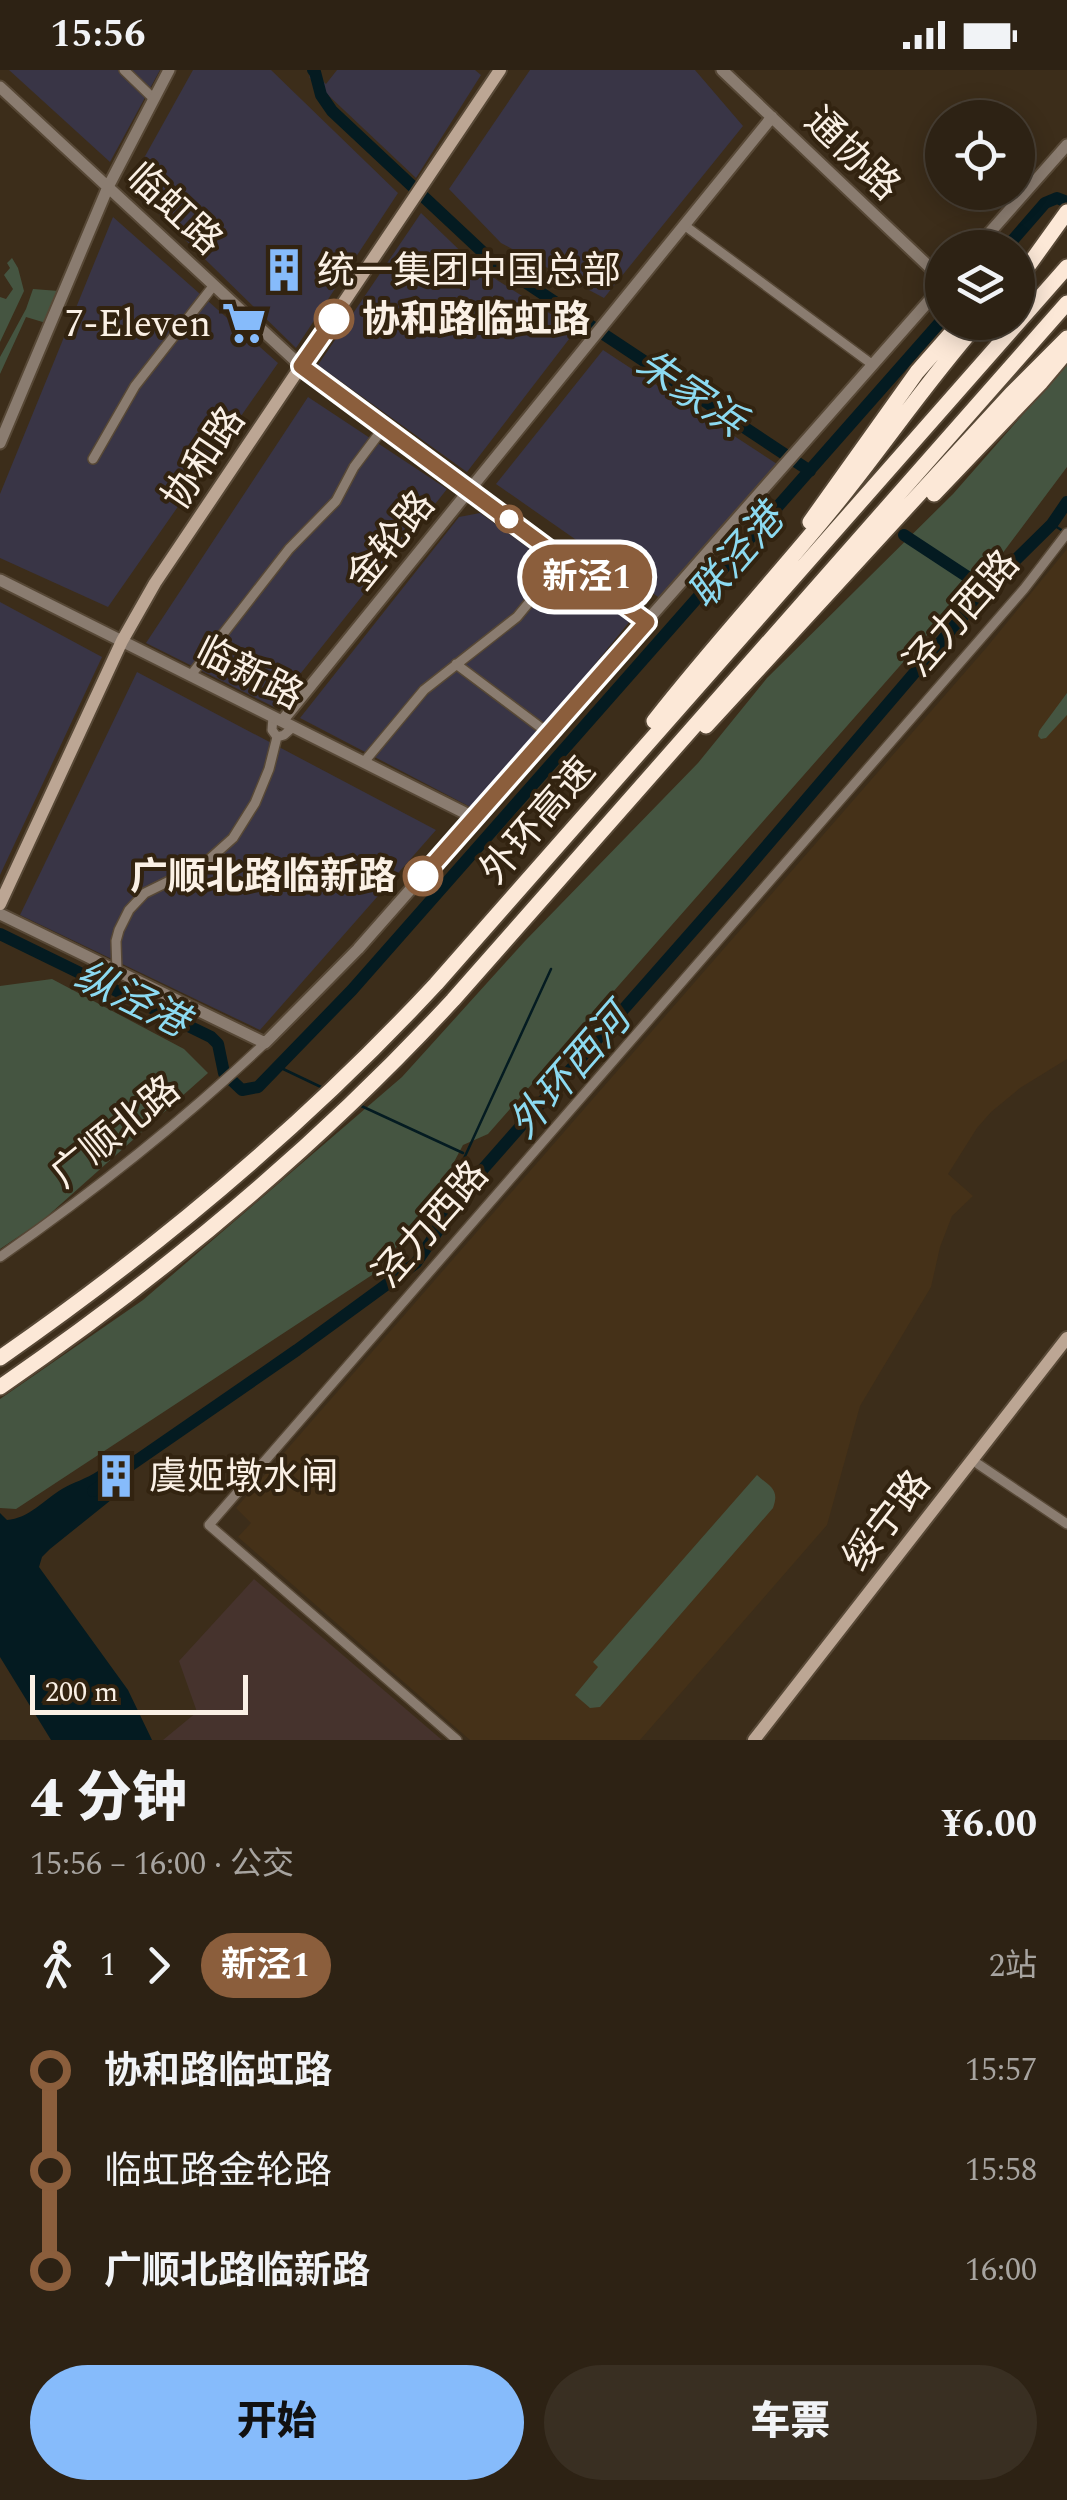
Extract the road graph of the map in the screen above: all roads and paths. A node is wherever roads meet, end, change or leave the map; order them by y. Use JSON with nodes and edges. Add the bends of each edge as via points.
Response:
{"nodes":[{"id":1,"x":124,"y":70,"type":"edge"},
{"id":2,"x":169,"y":70,"type":"edge"},
{"id":3,"x":722,"y":70,"type":"edge"},
{"id":4,"x":493,"y":73,"type":"edge"},
{"id":5,"x":0,"y":87,"type":"edge"},
{"id":6,"x":154,"y":98,"type":"junction"},
{"id":7,"x":772,"y":117,"type":"junction"},
{"id":8,"x":1067,"y":145,"type":"edge"},
{"id":9,"x":108,"y":187,"type":"junction"},
{"id":10,"x":1067,"y":212,"type":"edge"},
{"id":11,"x":684,"y":226,"type":"junction"},
{"id":12,"x":992,"y":230,"type":"edge"},
{"id":13,"x":1067,"y":231,"type":"edge"},
{"id":14,"x":1035,"y":256,"type":"edge"},
{"id":15,"x":1035,"y":263,"type":"edge"},
{"id":16,"x":925,"y":266,"type":"edge"},
{"id":17,"x":1067,"y":267,"type":"edge"},
{"id":18,"x":214,"y":285,"type":"junction"},
{"id":19,"x":925,"y":303,"type":"edge"},
{"id":20,"x":1067,"y":303,"type":"edge"},
{"id":21,"x":1067,"y":338,"type":"edge"},
{"id":22,"x":945,"y":340,"type":"edge"},
{"id":23,"x":964,"y":340,"type":"edge"},
{"id":24,"x":1067,"y":350,"type":"edge"},
{"id":25,"x":301,"y":366,"type":"junction"},
{"id":26,"x":873,"y":366,"type":"junction"},
{"id":27,"x":384,"y":427,"type":"junction"},
{"id":28,"x":0,"y":443,"type":"edge"},
{"id":29,"x":92,"y":459,"type":"dead end"},
{"id":30,"x":469,"y":490,"type":"junction"},
{"id":31,"x":1066,"y":534,"type":"edge"},
{"id":32,"x":564,"y":560,"type":"junction"},
{"id":33,"x":0,"y":580,"type":"edge"},
{"id":34,"x":761,"y":592,"type":"junction"},
{"id":35,"x":647,"y":622,"type":"junction"},
{"id":36,"x":802,"y":623,"type":"junction"},
{"id":37,"x":122,"y":641,"type":"junction"},
{"id":38,"x":456,"y":664,"type":"junction"},
{"id":39,"x":191,"y":675,"type":"junction"},
{"id":40,"x":282,"y":721,"type":"junction"},
{"id":41,"x":548,"y":732,"type":"junction"},
{"id":42,"x":276,"y":737,"type":"junction"},
{"id":43,"x":364,"y":762,"type":"junction"},
{"id":44,"x":473,"y":817,"type":"junction"},
{"id":45,"x":544,"y":861,"type":"junction"},
{"id":46,"x":561,"y":876,"type":"junction"},
{"id":47,"x":0,"y":904,"type":"edge"},
{"id":48,"x":0,"y":914,"type":"edge"},
{"id":49,"x":118,"y":972,"type":"junction"},
{"id":50,"x":266,"y":1043,"type":"junction"},
{"id":51,"x":0,"y":1257,"type":"edge"},
{"id":52,"x":1067,"y":1338,"type":"edge"},
{"id":53,"x":1067,"y":1350,"type":"edge"},
{"id":54,"x":0,"y":1358,"type":"edge"},
{"id":55,"x":0,"y":1387,"type":"edge"},
{"id":56,"x":978,"y":1464,"type":"junction"},
{"id":57,"x":1067,"y":1524,"type":"edge"},
{"id":58,"x":457,"y":1740,"type":"edge"},
{"id":59,"x":754,"y":1740,"type":"edge"},
{"id":60,"x":764,"y":1740,"type":"edge"}],
"edges":[{"from":1,"to":6,"type":"street"},
{"from":2,"to":6,"type":"street"},
{"from":3,"to":7,"type":"street","name":"通协路"},
{"from":4,"to":25,"type":"main road","name":"协和路"},
{"from":5,"to":9,"type":"street","name":"临虹路"},
{"from":6,"to":9,"type":"street"},
{"from":7,"to":11,"type":"street","name":"金轮路"},
{"from":7,"to":16,"type":"street","name":"通协路"},
{"from":8,"to":12,"type":"street"},
{"from":9,"to":18,"type":"street","name":"临虹路"},
{"from":9,"to":28,"type":"street"},
{"from":10,"to":14,"type":"highway"},
{"from":11,"to":26,"type":"street"},
{"from":11,"to":30,"type":"street","name":"金轮路"},
{"from":13,"to":15,"type":"highway"},
{"from":17,"to":45,"type":"highway","name":"外环高速"},
{"from":18,"to":25,"type":"street","name":"临虹路"},
{"from":18,"to":29,"type":"street","via":[[135,386]]},
{"from":19,"to":26,"type":"street","name":"广顺北路"},
{"from":20,"to":46,"type":"highway","name":"外环高速"},
{"from":21,"to":36,"type":"highway"},
{"from":22,"to":34,"type":"highway"},
{"from":23,"to":34,"type":"highway"},
{"from":24,"to":36,"type":"highway","via":[[888,543]]},
{"from":25,"to":27,"type":"street","name":"临虹路"},
{"from":25,"to":37,"type":"main road","name":"协和路"},
{"from":26,"to":35,"type":"street","name":"广顺北路"},
{"from":27,"to":30,"type":"street","name":"临虹路"},
{"from":27,"to":39,"type":"street","via":[[336,501]]},
{"from":30,"to":32,"type":"street","name":"临虹路"},
{"from":30,"to":40,"type":"street","name":"金轮路"},
{"from":31,"to":58,"type":"street","name":"泾力西路","via":[[209,1525]]},
{"from":32,"to":35,"type":"street","name":"临虹路"},
{"from":32,"to":38,"type":"street","via":[[517,617]]},
{"from":33,"to":37,"type":"street","name":"临新路"},
{"from":34,"to":45,"type":"highway"},
{"from":35,"to":41,"type":"street","name":"广顺北路"},
{"from":36,"to":46,"type":"highway"},
{"from":37,"to":39,"type":"street","name":"临新路"},
{"from":37,"to":47,"type":"main road","name":"协和路"},
{"from":38,"to":41,"type":"street"},
{"from":38,"to":43,"type":"street","via":[[424,690]]},
{"from":39,"to":40,"type":"street","name":"临新路"},
{"from":40,"to":42,"type":"street","via":[[272,730]]},
{"from":40,"to":42,"type":"street","via":[[284,736]]},
{"from":40,"to":43,"type":"street","name":"临新路"},
{"from":41,"to":44,"type":"street","name":"广顺北路"},
{"from":42,"to":49,"type":"street","via":[[256,803],[233,838],[129,910],[116,941]]},
{"from":43,"to":44,"type":"street","name":"临新路"},
{"from":44,"to":50,"type":"street","name":"广顺北路"},
{"from":45,"to":54,"type":"highway","name":"外环高速","via":[[331,1092],[220,1190]]},
{"from":46,"to":55,"type":"highway","name":"外环高速","via":[[354,1103],[236,1210]]},
{"from":48,"to":49,"type":"street"},
{"from":49,"to":50,"type":"street"},
{"from":50,"to":51,"type":"street","name":"广顺北路","via":[[78,1201]]},
{"from":52,"to":59,"type":"main road","name":"绥宁路"},
{"from":53,"to":56,"type":"main road","name":"绥宁路"},
{"from":56,"to":57,"type":"street"},
{"from":56,"to":60,"type":"main road","name":"绥宁路"}]}
